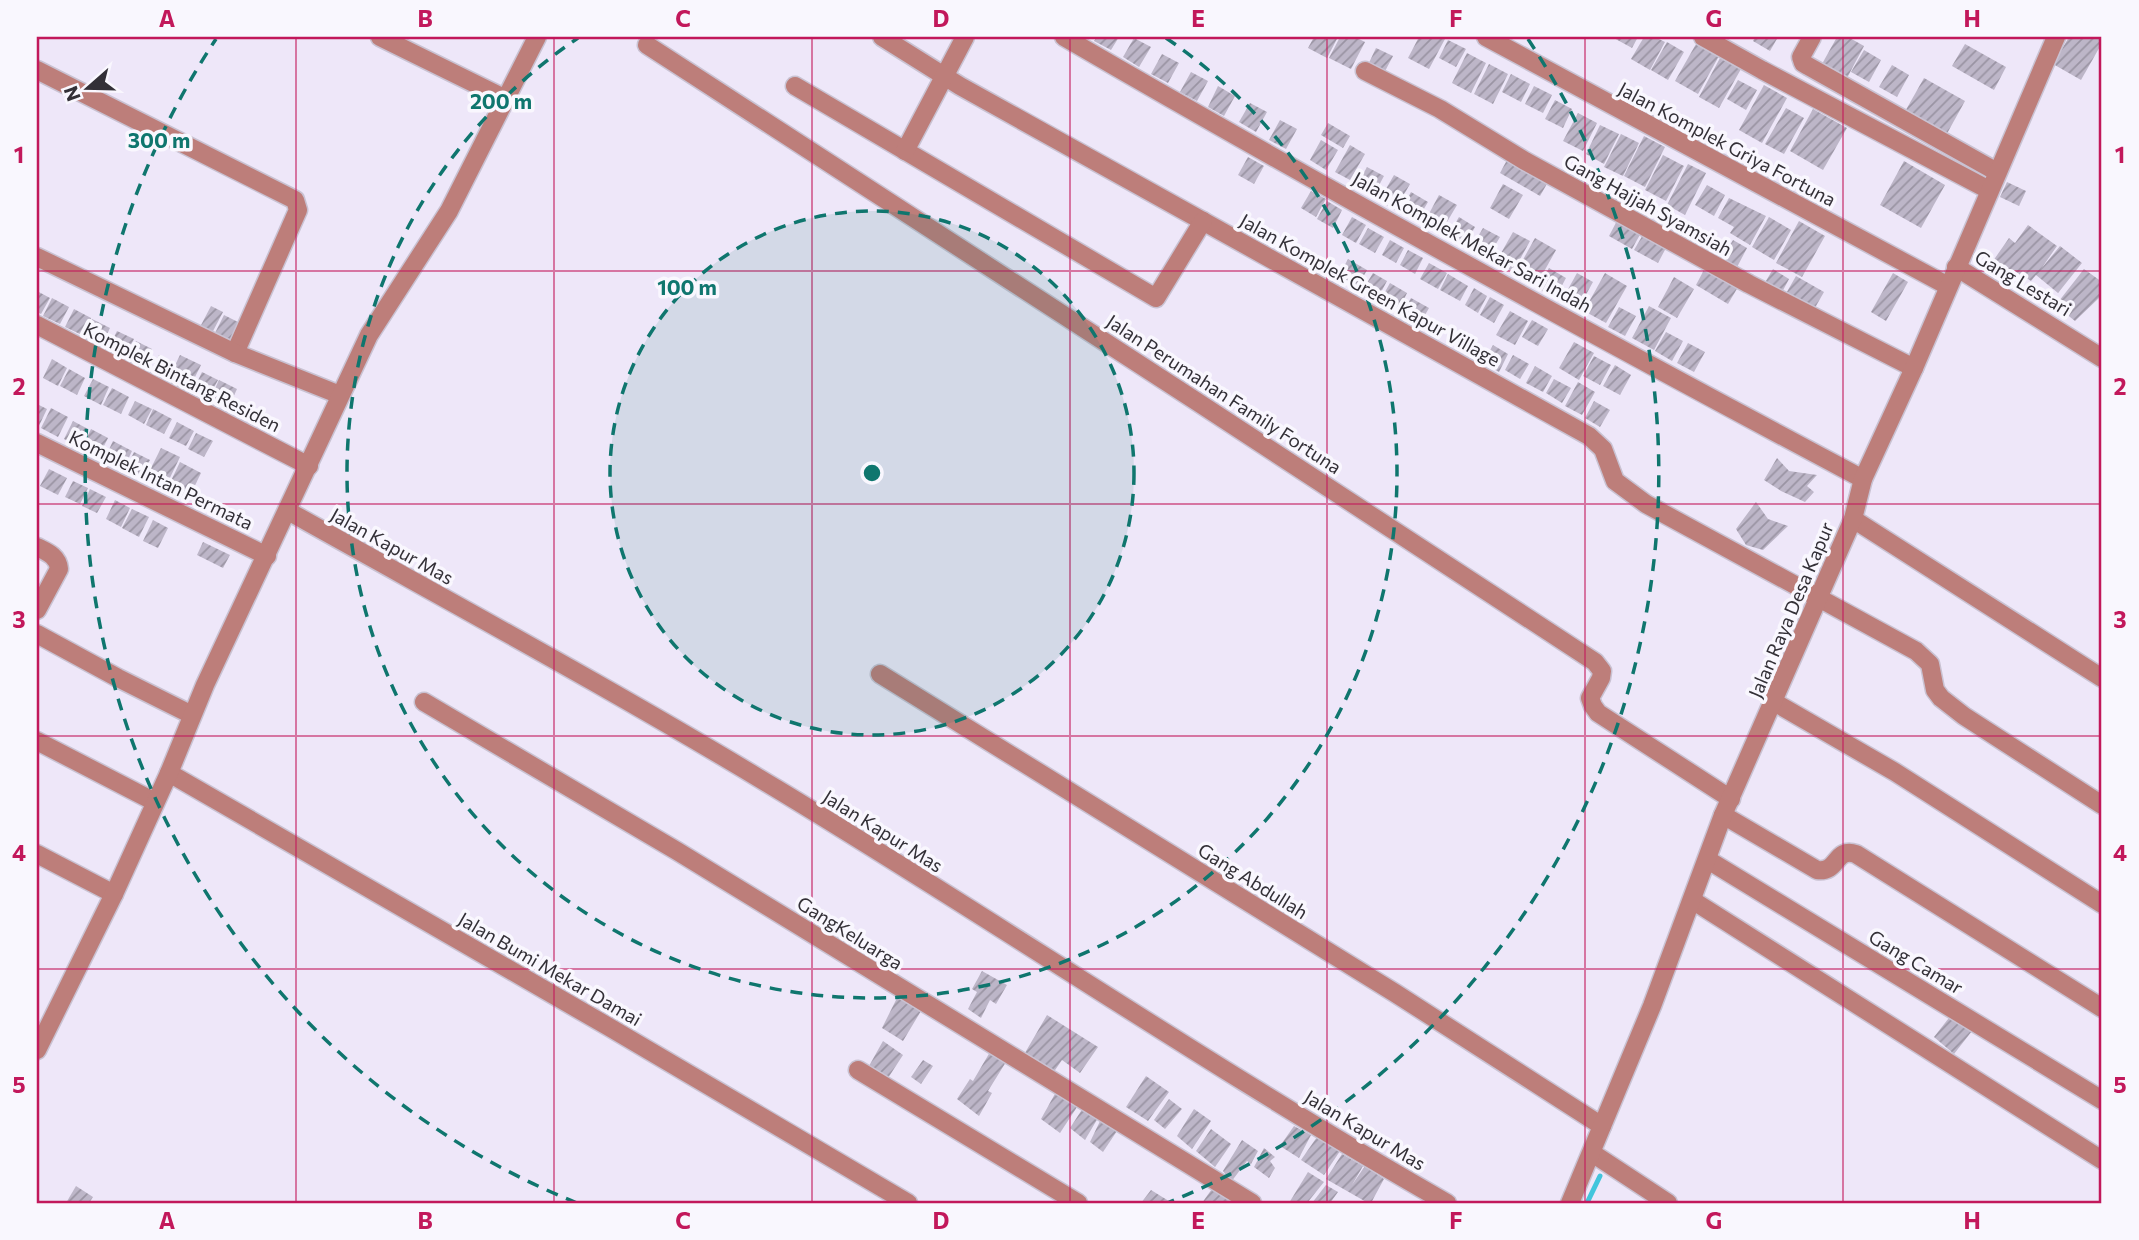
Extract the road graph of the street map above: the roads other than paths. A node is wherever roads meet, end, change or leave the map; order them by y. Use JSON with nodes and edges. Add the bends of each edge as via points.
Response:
{"nodes":[{"id":1,"x":380,"y":37,"type":"edge"},
{"id":2,"x":537,"y":37,"type":"edge"},
{"id":3,"x":882,"y":37,"type":"edge"},
{"id":4,"x":965,"y":37,"type":"edge"},
{"id":5,"x":1064,"y":37,"type":"edge"},
{"id":6,"x":1486,"y":37,"type":"edge"},
{"id":7,"x":1703,"y":37,"type":"edge"},
{"id":8,"x":1812,"y":37,"type":"edge"},
{"id":9,"x":2056,"y":37,"type":"edge"},
{"id":10,"x":647,"y":46,"type":"dead end"},
{"id":11,"x":37,"y":70,"type":"edge"},
{"id":12,"x":1365,"y":72,"type":"dead end"},
{"id":13,"x":946,"y":76,"type":"junction"},
{"id":14,"x":795,"y":86,"type":"dead end"},
{"id":15,"x":506,"y":99,"type":"junction"},
{"id":16,"x":905,"y":151,"type":"junction"},
{"id":17,"x":1997,"y":172,"type":"junction"},
{"id":18,"x":1990,"y":190,"type":"junction"},
{"id":19,"x":1203,"y":220,"type":"junction"},
{"id":20,"x":37,"y":257,"type":"edge"},
{"id":21,"x":1956,"y":267,"type":"junction"},
{"id":22,"x":1948,"y":286,"type":"junction"},
{"id":23,"x":37,"y":325,"type":"edge"},
{"id":24,"x":235,"y":353,"type":"junction"},
{"id":25,"x":2102,"y":358,"type":"edge"},
{"id":26,"x":1914,"y":368,"type":"junction"},
{"id":27,"x":340,"y":395,"type":"junction"},
{"id":28,"x":37,"y":443,"type":"edge"},
{"id":29,"x":309,"y":466,"type":"junction"},
{"id":30,"x":1863,"y":479,"type":"junction"},
{"id":31,"x":288,"y":511,"type":"junction"},
{"id":32,"x":1853,"y":519,"type":"junction"},
{"id":33,"x":37,"y":547,"type":"edge"},
{"id":34,"x":267,"y":556,"type":"junction"},
{"id":35,"x":1818,"y":597,"type":"junction"},
{"id":36,"x":37,"y":610,"type":"edge"},
{"id":37,"x":37,"y":634,"type":"edge"},
{"id":38,"x":880,"y":674,"type":"dead end"},
{"id":39,"x":2102,"y":678,"type":"edge"},
{"id":40,"x":424,"y":702,"type":"dead end"},
{"id":41,"x":1774,"y":702,"type":"junction"},
{"id":42,"x":192,"y":715,"type":"junction"},
{"id":43,"x":37,"y":741,"type":"edge"},
{"id":44,"x":169,"y":773,"type":"junction"},
{"id":45,"x":155,"y":802,"type":"junction"},
{"id":46,"x":2102,"y":805,"type":"edge"},
{"id":47,"x":1727,"y":807,"type":"junction"},
{"id":48,"x":37,"y":854,"type":"edge"},
{"id":49,"x":1708,"y":859,"type":"junction"},
{"id":50,"x":114,"y":894,"type":"junction"},
{"id":51,"x":1692,"y":900,"type":"junction"},
{"id":52,"x":2102,"y":904,"type":"edge"},
{"id":53,"x":2102,"y":1008,"type":"edge"},
{"id":54,"x":37,"y":1050,"type":"edge"},
{"id":55,"x":858,"y":1070,"type":"dead end"},
{"id":56,"x":2102,"y":1100,"type":"edge"},
{"id":57,"x":1602,"y":1126,"type":"junction"},
{"id":58,"x":1592,"y":1153,"type":"junction"},
{"id":59,"x":2102,"y":1160,"type":"edge"},
{"id":60,"x":908,"y":1203,"type":"edge"},
{"id":61,"x":1078,"y":1203,"type":"edge"},
{"id":62,"x":1252,"y":1203,"type":"edge"},
{"id":63,"x":1447,"y":1203,"type":"edge"},
{"id":64,"x":1570,"y":1203,"type":"edge"},
{"id":65,"x":1668,"y":1203,"type":"edge"}],
"edges":[{"from":1,"to":15,"type":"street"},
{"from":2,"to":15,"type":"street"},
{"from":3,"to":13,"type":"street","name":"Jalan Komplek Green Kapur Village"},
{"from":4,"to":13,"type":"street"},
{"from":5,"to":30,"type":"street","name":"Jalan Komplek Mekar Sari Indah"},
{"from":6,"to":22,"type":"street","name":"Jalan Komplek Griya Fortuna"},
{"from":7,"to":18,"type":"street"},
{"from":8,"to":17,"type":"street","via":[[1801,57],[1808,66]]},
{"from":9,"to":17,"type":"street","name":"Jalan Raya Desa Kapur"},
{"from":10,"to":47,"type":"street","name":"Jalan Perumahan Family Fortuna","via":[[1595,662],[1602,671],[1590,698],[1598,713]]},
{"from":11,"to":24,"type":"street","via":[[295,200],[298,210]]},
{"from":12,"to":26,"type":"street","name":"Gang Hajjah Syamsiah","via":[[1440,109],[1749,284]]},
{"from":13,"to":16,"type":"street"},
{"from":13,"to":19,"type":"street","name":"Jalan Komplek Green Kapur Village"},
{"from":14,"to":16,"type":"street"},
{"from":15,"to":27,"type":"street","via":[[449,211],[369,335]]},
{"from":16,"to":19,"type":"street","via":[[1156,298]]},
{"from":17,"to":18,"type":"street","name":"Jalan Raya Desa Kapur"},
{"from":18,"to":21,"type":"street","name":"Jalan Raya Desa Kapur"},
{"from":19,"to":35,"type":"street","name":"Jalan Komplek Green Kapur Village","via":[[1589,436],[1603,449],[1615,481],[1646,504]]},
{"from":20,"to":24,"type":"street"},
{"from":21,"to":22,"type":"street","name":"Jalan Raya Desa Kapur"},
{"from":21,"to":25,"type":"street","name":"Gang Lestari"},
{"from":22,"to":26,"type":"street","name":"Jalan Raya Desa Kapur"},
{"from":23,"to":29,"type":"street","name":"Komplek Bintang Residen"},
{"from":24,"to":27,"type":"street"},
{"from":26,"to":30,"type":"street","name":"Jalan Raya Desa Kapur"},
{"from":27,"to":29,"type":"street"},
{"from":28,"to":34,"type":"street","name":"Komplek Intan Permata"},
{"from":29,"to":31,"type":"street"},
{"from":30,"to":32,"type":"street","name":"Jalan Raya Desa Kapur"},
{"from":31,"to":34,"type":"street"},
{"from":31,"to":63,"type":"street","name":"Jalan Kapur Mas","via":[[776,788],[1233,1075]]},
{"from":32,"to":35,"type":"street","name":"Jalan Raya Desa Kapur"},
{"from":32,"to":39,"type":"street"},
{"from":33,"to":36,"type":"street","via":[[53,555],[59,569]]},
{"from":34,"to":42,"type":"street"},
{"from":35,"to":41,"type":"street","name":"Jalan Raya Desa Kapur"},
{"from":35,"to":46,"type":"street","name":"Jalan Komplek Green Kapur Village","via":[[1916,651],[1930,664],[1941,698]]},
{"from":37,"to":42,"type":"street"},
{"from":38,"to":57,"type":"street","name":"Gang Abdullah"},
{"from":40,"to":62,"type":"street","name":"GangKeluarga"},
{"from":41,"to":47,"type":"street","name":"Jalan Raya Desa Kapur"},
{"from":41,"to":52,"type":"street","via":[[1895,772]]},
{"from":42,"to":44,"type":"street"},
{"from":43,"to":45,"type":"street"},
{"from":44,"to":45,"type":"street"},
{"from":44,"to":60,"type":"street","name":"Jalan Bumi Mekar Damai"},
{"from":45,"to":50,"type":"street"},
{"from":47,"to":49,"type":"street","name":"Jalan Raya Desa Kapur"},
{"from":47,"to":53,"type":"street","via":[[1817,870],[1826,870],[1845,852],[1856,854]]},
{"from":48,"to":50,"type":"street"},
{"from":49,"to":51,"type":"street","name":"Jalan Raya Desa Kapur"},
{"from":49,"to":56,"type":"street","name":"Gang Camar"},
{"from":50,"to":54,"type":"street"},
{"from":51,"to":57,"type":"street","name":"Jalan Raya Desa Kapur"},
{"from":51,"to":59,"type":"street"},
{"from":55,"to":61,"type":"street"},
{"from":57,"to":58,"type":"street","name":"Jalan Raya Desa Kapur"},
{"from":58,"to":64,"type":"street","name":"Jalan Raya Desa Kapur"},
{"from":58,"to":65,"type":"street"}]}
